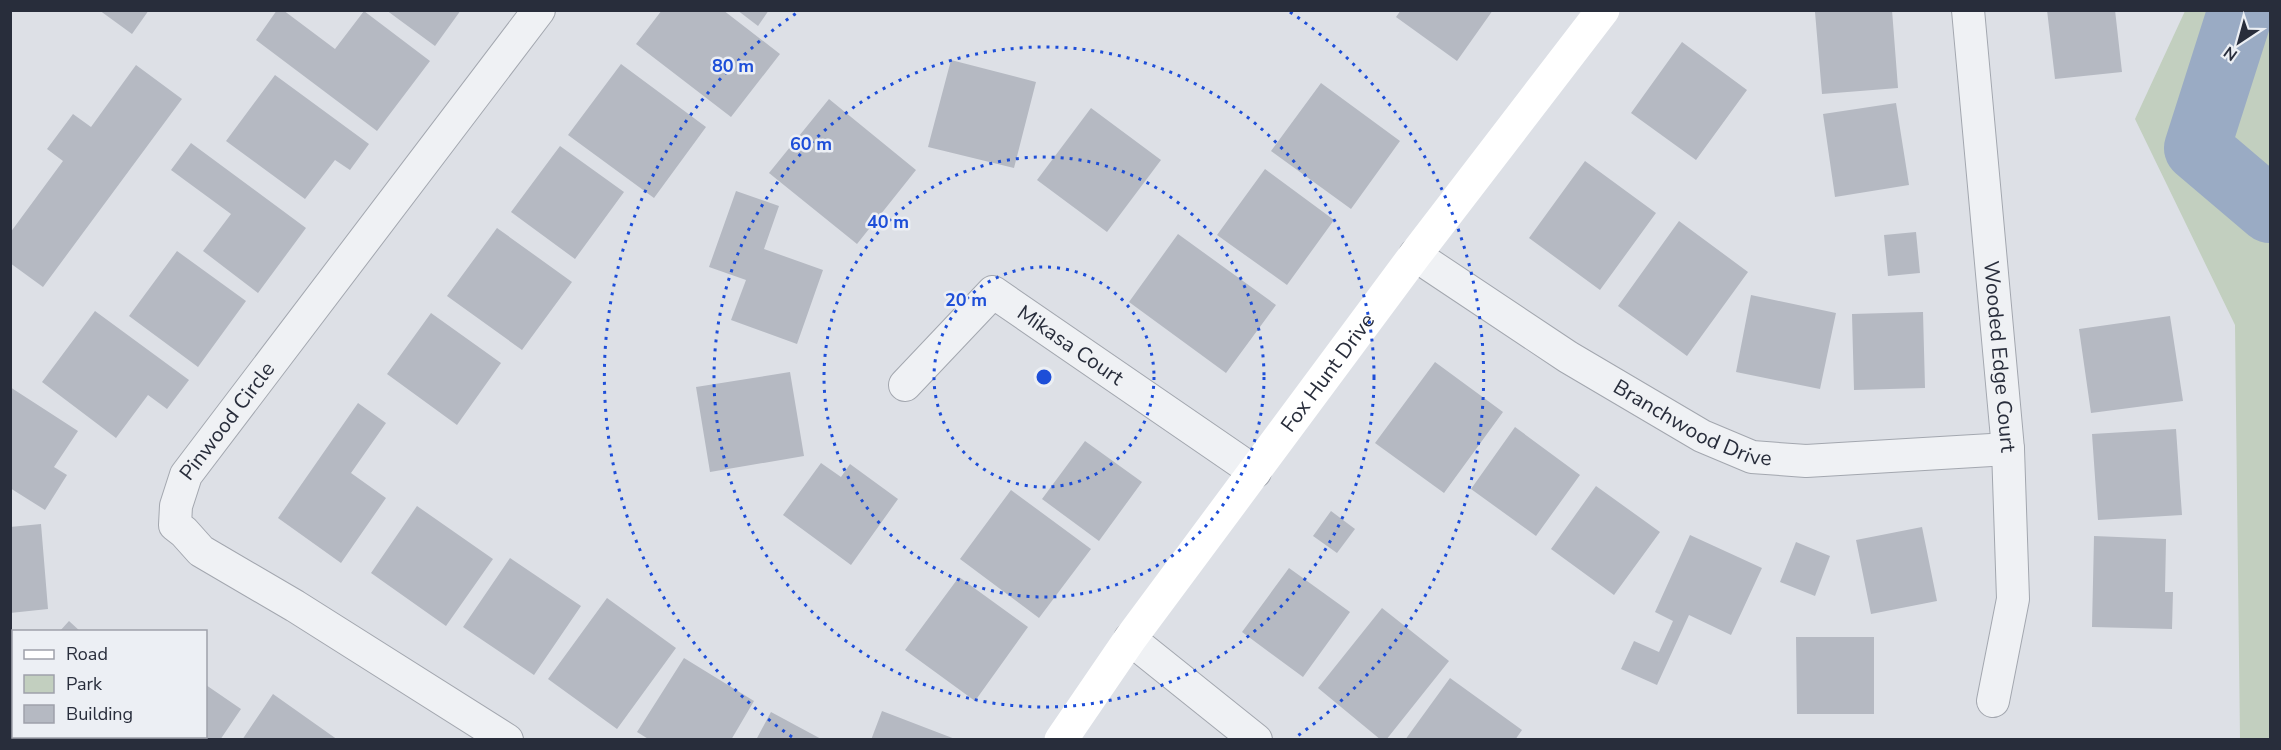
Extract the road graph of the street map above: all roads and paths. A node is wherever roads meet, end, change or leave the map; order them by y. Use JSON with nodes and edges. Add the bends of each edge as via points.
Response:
{"nodes":[{"id":1,"x":539,"y":10,"type":"edge"},
{"id":2,"x":1603,"y":10,"type":"edge"},
{"id":3,"x":1968,"y":10,"type":"edge"},
{"id":4,"x":1415,"y":255,"type":"junction"},
{"id":5,"x":905,"y":385,"type":"dead end"},
{"id":6,"x":2008,"y":449,"type":"junction"},
{"id":7,"x":1255,"y":472,"type":"junction"},
{"id":8,"x":1130,"y":639,"type":"junction"},
{"id":9,"x":1993,"y":702,"type":"dead end"},
{"id":10,"x":507,"y":740,"type":"edge"},
{"id":11,"x":1061,"y":740,"type":"edge"},
{"id":12,"x":1256,"y":740,"type":"edge"}],
"edges":[{"from":1,"to":10,"type":"street","name":"Pinwood Circle","via":[[186,475],[175,516],[175,525],[201,550]]},
{"from":2,"to":4,"type":"street","name":"Fox Hunt Drive"},
{"from":3,"to":6,"type":"street","name":"Wooded Edge Court"},
{"from":4,"to":6,"type":"street","name":"Branchwood Drive","via":[[1568,357],[1702,436],[1752,457],[1806,461]]},
{"from":4,"to":7,"type":"street","name":"Fox Hunt Drive"},
{"from":5,"to":7,"type":"street","name":"Mikasa Court","via":[[993,292]]},
{"from":6,"to":9,"type":"street","name":"Wooded Edge Court","via":[[2013,599]]},
{"from":7,"to":8,"type":"street","name":"Fox Hunt Drive"},
{"from":8,"to":11,"type":"street","name":"Fox Hunt Drive"},
{"from":8,"to":12,"type":"street"}]}
